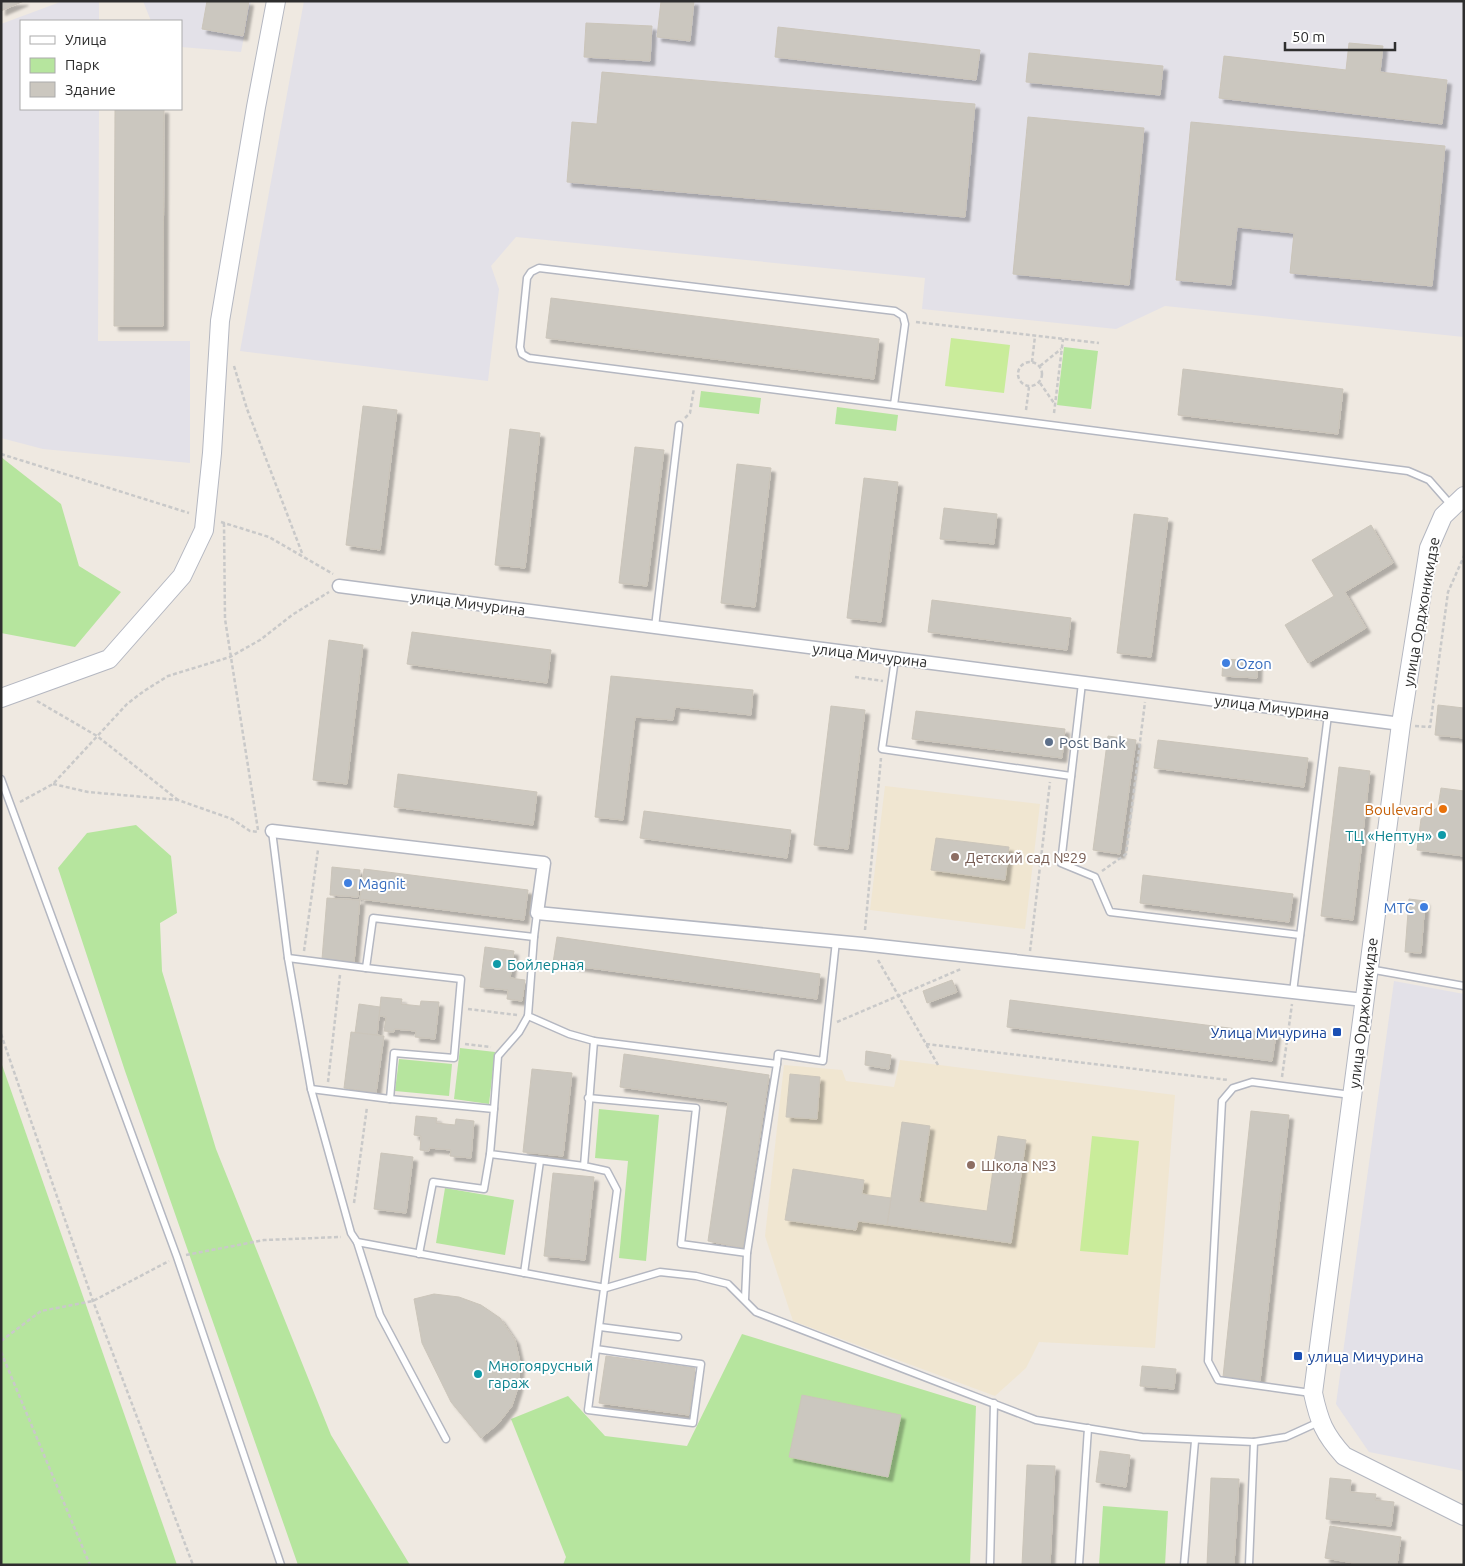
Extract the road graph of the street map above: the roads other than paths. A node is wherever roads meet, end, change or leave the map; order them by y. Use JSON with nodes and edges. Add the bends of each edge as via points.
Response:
{"nodes":[{"id":1,"x":276,"y":1,"type":"edge"},
{"id":2,"x":894,"y":405,"type":"junction"},
{"id":3,"x":679,"y":425,"type":"dead end"},
{"id":4,"x":1458,"y":501,"type":"edge"},
{"id":5,"x":339,"y":586,"type":"road end"},
{"id":6,"x":655,"y":627,"type":"junction"},
{"id":7,"x":895,"y":659,"type":"junction"},
{"id":8,"x":1082,"y":683,"type":"junction"},
{"id":9,"x":1,"y":698,"type":"edge"},
{"id":10,"x":1328,"y":714,"type":"junction"},
{"id":11,"x":1401,"y":724,"type":"junction"},
{"id":12,"x":1071,"y":776,"type":"junction"},
{"id":13,"x":1,"y":779,"type":"edge"},
{"id":14,"x":272,"y":831,"type":"joint"},
{"id":15,"x":538,"y":913,"type":"junction"},
{"id":16,"x":1300,"y":935,"type":"junction"},
{"id":17,"x":534,"y":938,"type":"junction"},
{"id":18,"x":836,"y":941,"type":"junction"},
{"id":19,"x":288,"y":958,"type":"junction"},
{"id":20,"x":366,"y":968,"type":"junction"},
{"id":21,"x":1369,"y":969,"type":"junction"},
{"id":22,"x":1464,"y":986,"type":"edge"},
{"id":23,"x":1293,"y":992,"type":"junction"},
{"id":24,"x":1364,"y":1000,"type":"junction"},
{"id":25,"x":528,"y":1016,"type":"junction"},
{"id":26,"x":594,"y":1041,"type":"junction"},
{"id":27,"x":777,"y":1064,"type":"junction"},
{"id":28,"x":312,"y":1089,"type":"junction"},
{"id":29,"x":1352,"y":1096,"type":"junction"},
{"id":30,"x":588,"y":1098,"type":"junction"},
{"id":31,"x":390,"y":1100,"type":"junction"},
{"id":32,"x":494,"y":1109,"type":"junction"},
{"id":33,"x":490,"y":1154,"type":"junction"},
{"id":34,"x":540,"y":1161,"type":"junction"},
{"id":35,"x":584,"y":1166,"type":"junction"},
{"id":36,"x":357,"y":1242,"type":"junction"},
{"id":37,"x":747,"y":1253,"type":"junction"},
{"id":38,"x":420,"y":1254,"type":"junction"},
{"id":39,"x":524,"y":1273,"type":"junction"},
{"id":40,"x":606,"y":1288,"type":"junction"},
{"id":41,"x":744,"y":1299,"type":"junction"},
{"id":42,"x":600,"y":1327,"type":"junction"},
{"id":43,"x":678,"y":1337,"type":"dead end"},
{"id":44,"x":596,"y":1349,"type":"junction"},
{"id":45,"x":1313,"y":1393,"type":"junction"},
{"id":46,"x":994,"y":1402,"type":"junction"},
{"id":47,"x":1319,"y":1422,"type":"junction"},
{"id":48,"x":1088,"y":1428,"type":"junction"},
{"id":49,"x":446,"y":1439,"type":"dead end"},
{"id":50,"x":1195,"y":1440,"type":"junction"},
{"id":51,"x":1254,"y":1442,"type":"junction"},
{"id":52,"x":1464,"y":1516,"type":"edge"},
{"id":53,"x":281,"y":1565,"type":"edge"},
{"id":54,"x":990,"y":1565,"type":"edge"},
{"id":55,"x":1079,"y":1565,"type":"edge"},
{"id":56,"x":1184,"y":1565,"type":"edge"},
{"id":57,"x":1249,"y":1565,"type":"edge"}],
"edges":[{"from":1,"to":9,"type":"street","via":[[220,321],[204,530],[182,576],[109,659]]},
{"from":2,"to":2,"type":"lane","via":[[528,358],[520,347],[527,278],[538,268],[895,311],[903,316],[904,321]]},
{"from":2,"to":4,"type":"lane","via":[[1408,471],[1423,476]]},
{"from":3,"to":6,"type":"lane"},
{"from":4,"to":11,"type":"street","name":"улица Орджоникидзе","via":[[1443,516],[1429,548]]},
{"from":5,"to":6,"type":"street","name":"улица Мичурина"},
{"from":6,"to":7,"type":"street","name":"улица Мичурина"},
{"from":7,"to":8,"type":"street","name":"улица Мичурина"},
{"from":7,"to":12,"type":"lane","via":[[882,749]]},
{"from":8,"to":10,"type":"street","name":"улица Мичурина"},
{"from":8,"to":12,"type":"lane"},
{"from":10,"to":11,"type":"street","name":"улица Мичурина"},
{"from":10,"to":16,"type":"lane"},
{"from":11,"to":21,"type":"street","name":"улица Орджоникидзе"},
{"from":12,"to":16,"type":"lane","via":[[1061,863],[1095,877],[1110,912]]},
{"from":13,"to":53,"type":"lane","via":[[176,1257]]},
{"from":14,"to":15,"type":"street","via":[[544,863]]},
{"from":14,"to":19,"type":"lane"},
{"from":15,"to":17,"type":"lane"},
{"from":15,"to":18,"type":"street"},
{"from":16,"to":23,"type":"lane"},
{"from":17,"to":20,"type":"lane","via":[[372,918]]},
{"from":17,"to":25,"type":"lane"},
{"from":18,"to":23,"type":"street"},
{"from":18,"to":27,"type":"lane","via":[[823,1061],[778,1054]]},
{"from":19,"to":20,"type":"lane"},
{"from":19,"to":28,"type":"lane"},
{"from":20,"to":31,"type":"lane","via":[[461,979],[454,1058],[394,1053]]},
{"from":21,"to":22,"type":"lane"},
{"from":21,"to":24,"type":"street","name":"улица Орджоникидзе"},
{"from":23,"to":24,"type":"street"},
{"from":24,"to":29,"type":"street","name":"улица Орджоникидзе"},
{"from":25,"to":26,"type":"lane"},
{"from":25,"to":32,"type":"lane","via":[[498,1056]]},
{"from":26,"to":27,"type":"lane"},
{"from":26,"to":30,"type":"lane"},
{"from":27,"to":37,"type":"lane"},
{"from":28,"to":31,"type":"lane"},
{"from":28,"to":36,"type":"lane","via":[[350,1234]]},
{"from":29,"to":45,"type":"street","name":"улица Орджоникидзе"},
{"from":29,"to":45,"type":"lane","via":[[1252,1082],[1233,1088],[1222,1101],[1208,1361],[1218,1380]]},
{"from":30,"to":35,"type":"lane"},
{"from":30,"to":37,"type":"lane","via":[[696,1108],[681,1244]]},
{"from":31,"to":32,"type":"lane"},
{"from":32,"to":33,"type":"lane"},
{"from":33,"to":34,"type":"lane"},
{"from":33,"to":38,"type":"lane","via":[[484,1189],[433,1182]]},
{"from":34,"to":35,"type":"lane"},
{"from":34,"to":39,"type":"lane"},
{"from":35,"to":40,"type":"lane","via":[[607,1171],[617,1190]]},
{"from":36,"to":38,"type":"lane"},
{"from":36,"to":49,"type":"lane","via":[[380,1315]]},
{"from":37,"to":41,"type":"lane"},
{"from":38,"to":39,"type":"lane"},
{"from":39,"to":40,"type":"lane"},
{"from":40,"to":41,"type":"lane","via":[[660,1272],[728,1284]]},
{"from":40,"to":42,"type":"lane"},
{"from":41,"to":46,"type":"lane","via":[[756,1312]]},
{"from":42,"to":43,"type":"lane"},
{"from":42,"to":44,"type":"lane"},
{"from":44,"to":44,"type":"lane","via":[[588,1410],[693,1423],[701,1364]]},
{"from":45,"to":47,"type":"street","name":"улица Орджоникидзе"},
{"from":46,"to":48,"type":"lane","via":[[1036,1420]]},
{"from":46,"to":54,"type":"lane"},
{"from":47,"to":51,"type":"lane","via":[[1286,1437]]},
{"from":47,"to":52,"type":"street","via":[[1344,1456]]},
{"from":48,"to":50,"type":"lane","via":[[1142,1437]]},
{"from":48,"to":55,"type":"lane"},
{"from":50,"to":51,"type":"lane"},
{"from":50,"to":56,"type":"lane"},
{"from":51,"to":57,"type":"lane"}]}
